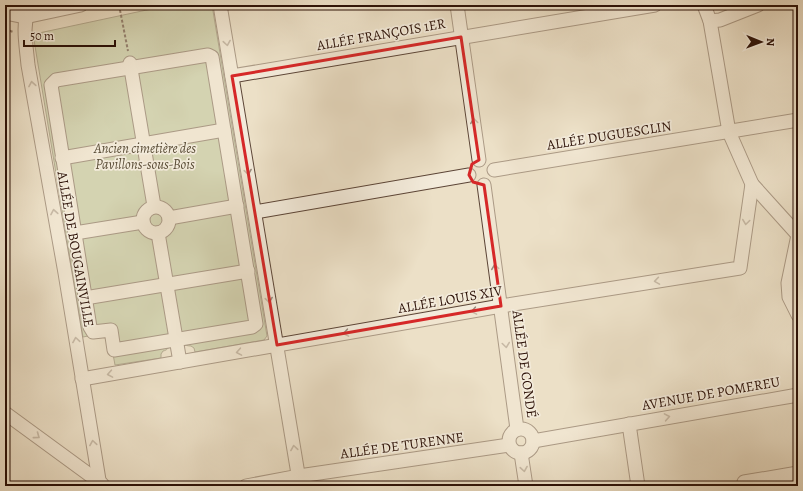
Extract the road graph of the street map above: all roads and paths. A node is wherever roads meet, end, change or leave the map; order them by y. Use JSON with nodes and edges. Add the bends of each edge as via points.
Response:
{"nodes":[{"id":1,"x":119,"y":5,"type":"edge"},
{"id":2,"x":220,"y":5,"type":"edge"},
{"id":3,"x":457,"y":5,"type":"edge"},
{"id":4,"x":654,"y":5,"type":"edge"},
{"id":5,"x":704,"y":5,"type":"edge"},
{"id":6,"x":758,"y":5,"type":"edge"},
{"id":7,"x":69,"y":6,"type":"edge"},
{"id":8,"x":27,"y":11,"type":"edge"},
{"id":9,"x":5,"y":13,"type":"edge"},
{"id":10,"x":710,"y":21,"type":"junction"},
{"id":11,"x":461,"y":37,"type":"junction"},
{"id":12,"x":131,"y":65,"type":"junction"},
{"id":13,"x":232,"y":76,"type":"junction"},
{"id":14,"x":798,"y":120,"type":"edge"},
{"id":15,"x":224,"y":130,"type":"junction"},
{"id":16,"x":729,"y":132,"type":"junction"},
{"id":17,"x":144,"y":144,"type":"junction"},
{"id":18,"x":62,"y":158,"type":"junction"},
{"id":19,"x":480,"y":160,"type":"junction"},
{"id":20,"x":494,"y":170,"type":"junction"},
{"id":21,"x":469,"y":175,"type":"junction"},
{"id":22,"x":752,"y":184,"type":"junction"},
{"id":23,"x":484,"y":185,"type":"junction"},
{"id":24,"x":154,"y":206,"type":"junction"},
{"id":25,"x":237,"y":206,"type":"junction"},
{"id":26,"x":255,"y":212,"type":"junction"},
{"id":27,"x":169,"y":218,"type":"junction"},
{"id":28,"x":143,"y":222,"type":"junction"},
{"id":29,"x":158,"y":233,"type":"junction"},
{"id":30,"x":75,"y":234,"type":"junction"},
{"id":31,"x":798,"y":235,"type":"edge"},
{"id":32,"x":248,"y":271,"type":"junction"},
{"id":33,"x":167,"y":284,"type":"junction"},
{"id":34,"x":85,"y":298,"type":"junction"},
{"id":35,"x":500,"y":306,"type":"junction"},
{"id":36,"x":798,"y":315,"type":"edge"},
{"id":37,"x":176,"y":340,"type":"junction"},
{"id":38,"x":277,"y":345,"type":"junction"},
{"id":39,"x":180,"y":362,"type":"junction"},
{"id":40,"x":82,"y":379,"type":"junction"},
{"id":41,"x":798,"y":395,"type":"edge"},
{"id":42,"x":5,"y":413,"type":"edge"},
{"id":43,"x":628,"y":424,"type":"junction"},
{"id":44,"x":518,"y":429,"type":"junction"},
{"id":45,"x":533,"y":441,"type":"junction"},
{"id":46,"x":509,"y":445,"type":"junction"},
{"id":47,"x":521,"y":453,"type":"junction"},
{"id":48,"x":798,"y":473,"type":"edge"},
{"id":49,"x":300,"y":481,"type":"edge"},
{"id":50,"x":744,"y":482,"type":"dead end"},
{"id":51,"x":101,"y":484,"type":"edge"},
{"id":52,"x":246,"y":486,"type":"edge"},
{"id":53,"x":526,"y":486,"type":"edge"},
{"id":54,"x":638,"y":486,"type":"edge"}],
"edges":[{"from":1,"to":12,"type":"path"},
{"from":2,"to":13,"type":"street","one_way":true},
{"from":3,"to":11,"type":"street"},
{"from":4,"to":11,"type":"street","name":"ALLÉE FRANÇOIS 1ER"},
{"from":5,"to":10,"type":"street"},
{"from":6,"to":10,"type":"street","via":[[720,20]]},
{"from":7,"to":8,"type":"street"},
{"from":8,"to":9,"type":"street"},
{"from":40,"to":8,"type":"street","name":"ALLÉE DE BOUGAINVILLE","one_way":true,"via":[[28,65],[24,34]]},
{"from":10,"to":16,"type":"street"},
{"from":11,"to":13,"type":"street","name":"ALLÉE FRANÇOIS 1ER"},
{"from":19,"to":11,"type":"street","one_way":true},
{"from":12,"to":15,"type":"street","via":[[210,56]]},
{"from":12,"to":17,"type":"street"},
{"from":12,"to":18,"type":"street","via":[[56,80],[52,83]]},
{"from":13,"to":26,"type":"street","one_way":true},
{"from":14,"to":16,"type":"street","name":"ALLÉE DUGUESCLIN"},
{"from":15,"to":17,"type":"street"},
{"from":15,"to":25,"type":"street"},
{"from":16,"to":20,"type":"street","name":"ALLÉE DUGUESCLIN"},
{"from":16,"to":22,"type":"street"},
{"from":17,"to":18,"type":"street"},
{"from":17,"to":24,"type":"street"},
{"from":18,"to":30,"type":"street"},
{"from":19,"to":20,"type":"street","via":[[490,163]]},
{"from":19,"to":21,"type":"street","via":[[472,164]]},
{"from":20,"to":23,"type":"street","via":[[491,181]]},
{"from":21,"to":23,"type":"street","via":[[473,182]]},
{"from":21,"to":26,"type":"street"},
{"from":22,"to":31,"type":"street"},
{"from":22,"to":35,"type":"street","name":"ALLÉE LOUIS XIV","one_way":true,"via":[[740,268]]},
{"from":35,"to":23,"type":"street","name":"ALLÉE DE CONDÉ","one_way":true},
{"from":24,"to":27,"type":"street","via":[[162,208]]},
{"from":24,"to":28,"type":"street","via":[[144,214]]},
{"from":25,"to":27,"type":"street"},
{"from":25,"to":32,"type":"street"},
{"from":26,"to":38,"type":"street","one_way":true},
{"from":27,"to":29,"type":"street","via":[[165,229]]},
{"from":28,"to":29,"type":"street","via":[[147,229]]},
{"from":28,"to":30,"type":"street"},
{"from":29,"to":33,"type":"street"},
{"from":30,"to":34,"type":"street"},
{"from":31,"to":36,"type":"street","via":[[788,283],[789,297]]},
{"from":32,"to":33,"type":"street"},
{"from":32,"to":37,"type":"street","via":[[255,325]]},
{"from":33,"to":34,"type":"street"},
{"from":33,"to":37,"type":"street"},
{"from":34,"to":37,"type":"street","via":[[91,330],[111,330],[114,350]]},
{"from":35,"to":38,"type":"street","name":"ALLÉE LOUIS XIV","one_way":true},
{"from":35,"to":44,"type":"street","name":"ALLÉE DE CONDÉ","one_way":true},
{"from":37,"to":39,"type":"street"},
{"from":38,"to":39,"type":"street","name":"ALLÉE LOUIS XIV","one_way":true},
{"from":49,"to":38,"type":"street","one_way":true},
{"from":39,"to":40,"type":"street","name":"ALLÉE LOUIS XIV","one_way":true},
{"from":51,"to":40,"type":"street","name":"ALLÉE DE BOUGAINVILLE","one_way":true},
{"from":43,"to":41,"type":"street","name":"AVENUE DE POMEREU","one_way":true},
{"from":42,"to":51,"type":"street","one_way":true},
{"from":43,"to":45,"type":"street"},
{"from":43,"to":54,"type":"street"},
{"from":44,"to":45,"type":"street","via":[[528,431]]},
{"from":44,"to":46,"type":"street","via":[[511,434]]},
{"from":45,"to":47,"type":"street","via":[[528,450]]},
{"from":46,"to":47,"type":"street","via":[[514,451]]},
{"from":46,"to":49,"type":"street","name":"ALLÉE DE TURENNE"},
{"from":47,"to":53,"type":"street","one_way":true},
{"from":48,"to":50,"type":"street"},
{"from":49,"to":52,"type":"street","name":"ALLÉE DE TURENNE"}]}
